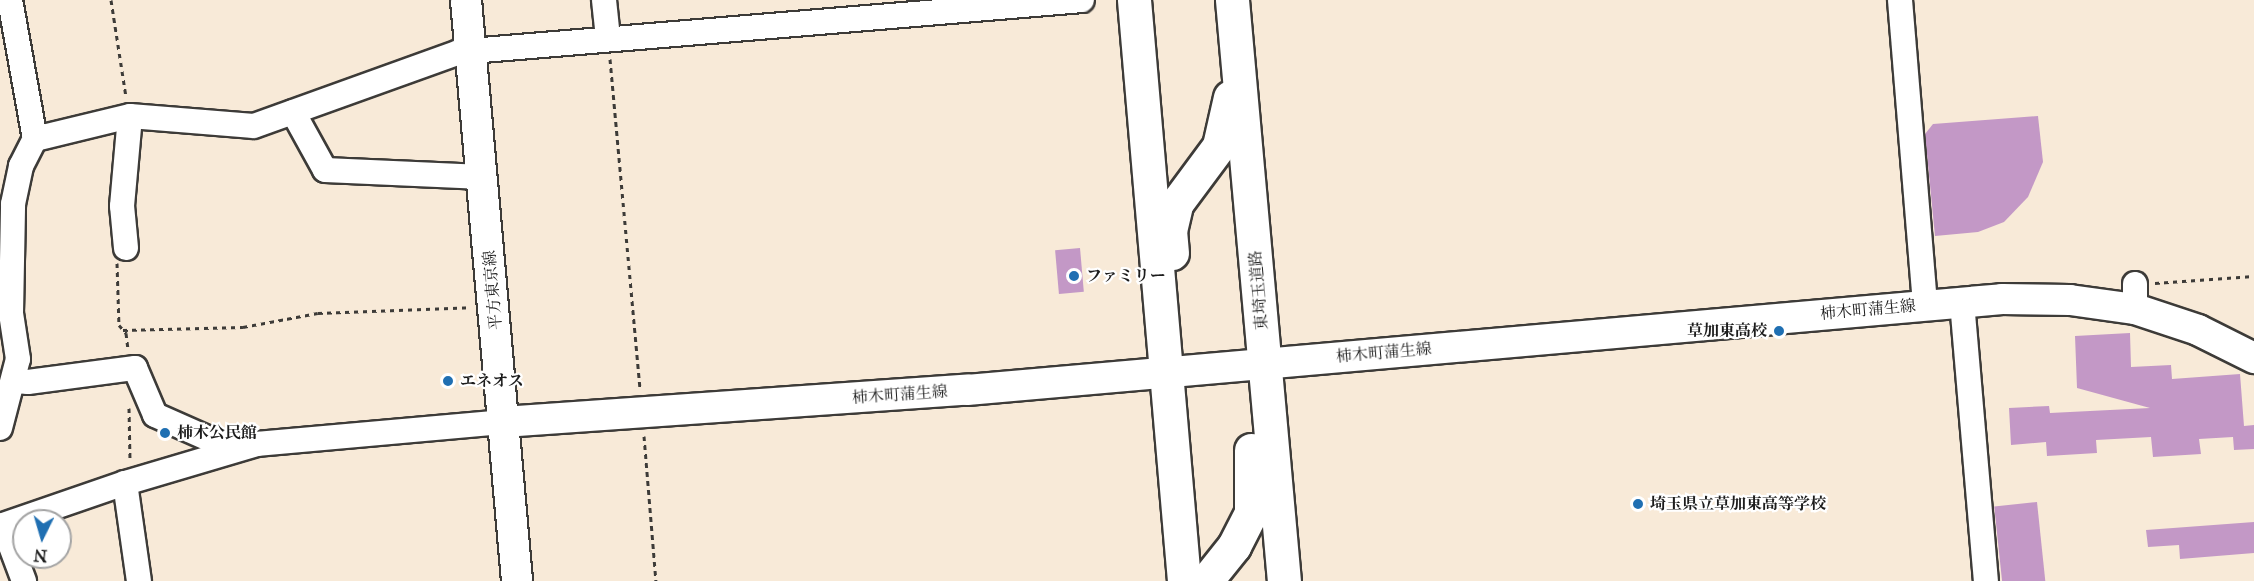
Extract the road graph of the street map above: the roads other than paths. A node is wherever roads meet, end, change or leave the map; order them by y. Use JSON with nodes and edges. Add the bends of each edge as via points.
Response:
{"nodes":[{"id":1,"x":10,"y":0,"type":"edge"},
{"id":2,"x":466,"y":0,"type":"edge"},
{"id":3,"x":604,"y":0,"type":"edge"},
{"id":4,"x":1082,"y":0,"type":"edge"},
{"id":5,"x":1134,"y":0,"type":"edge"},
{"id":6,"x":1232,"y":0,"type":"edge"},
{"id":7,"x":1900,"y":0,"type":"edge"},
{"id":8,"x":608,"y":39,"type":"junction"},
{"id":9,"x":471,"y":51,"type":"junction"},
{"id":10,"x":1236,"y":56,"type":"junction"},
{"id":11,"x":10,"y":65,"type":"edge"},
{"id":12,"x":293,"y":112,"type":"junction"},
{"id":13,"x":127,"y":116,"type":"junction"},
{"id":14,"x":35,"y":139,"type":"junction"},
{"id":15,"x":483,"y":177,"type":"junction"},
{"id":16,"x":126,"y":248,"type":"dead end"},
{"id":17,"x":6,"y":299,"type":"edge"},
{"id":18,"x":1962,"y":302,"type":"junction"},
{"id":19,"x":1925,"y":305,"type":"junction"},
{"id":20,"x":2254,"y":358,"type":"edge"},
{"id":21,"x":1266,"y":364,"type":"junction"},
{"id":22,"x":1164,"y":373,"type":"junction"},
{"id":23,"x":15,"y":381,"type":"junction"},
{"id":24,"x":504,"y":422,"type":"junction"},
{"id":25,"x":0,"y":428,"type":"edge"},
{"id":26,"x":232,"y":449,"type":"junction"},
{"id":27,"x":125,"y":483,"type":"junction"},
{"id":28,"x":1,"y":526,"type":"edge"},
{"id":29,"x":24,"y":581,"type":"edge"},
{"id":30,"x":139,"y":581,"type":"edge"},
{"id":31,"x":517,"y":581,"type":"edge"},
{"id":32,"x":1184,"y":581,"type":"edge"},
{"id":33,"x":1206,"y":581,"type":"edge"},
{"id":34,"x":1284,"y":581,"type":"edge"},
{"id":35,"x":1986,"y":581,"type":"edge"}],
"edges":[{"from":1,"to":11,"type":"street"},
{"from":2,"to":9,"type":"main road","name":"平方東京線"},
{"from":3,"to":8,"type":"street"},
{"from":4,"to":8,"type":"street"},
{"from":5,"to":22,"type":"highway"},
{"from":6,"to":10,"type":"highway","name":"東埼玉道路"},
{"from":7,"to":19,"type":"street"},
{"from":8,"to":9,"type":"street"},
{"from":9,"to":12,"type":"street"},
{"from":9,"to":15,"type":"main road","name":"平方東京線"},
{"from":10,"to":21,"type":"highway","name":"東埼玉道路"},
{"from":10,"to":22,"type":"highway","via":[[1226,130],[1220,146],[1185,187],[1172,218],[1177,324],[1175,346]]},
{"from":11,"to":14,"type":"street"},
{"from":12,"to":13,"type":"street","via":[[254,126]]},
{"from":12,"to":15,"type":"street","via":[[325,170]]},
{"from":13,"to":14,"type":"street"},
{"from":13,"to":16,"type":"street","via":[[122,206]]},
{"from":14,"to":17,"type":"street","via":[[21,166],[13,204]]},
{"from":15,"to":24,"type":"main road","name":"平方東京線"},
{"from":17,"to":23,"type":"street","via":[[18,359]]},
{"from":18,"to":19,"type":"main road","name":"柿木町蒲生線"},
{"from":18,"to":20,"type":"main road","name":"柿木町蒲生線","via":[[2034,298],[2108,303],[2135,296]]},
{"from":18,"to":35,"type":"street"},
{"from":19,"to":21,"type":"main road","name":"柿木町蒲生線"},
{"from":21,"to":22,"type":"main road","name":"柿木町蒲生線"},
{"from":21,"to":33,"type":"highway","via":[[1252,390],[1248,411],[1254,493],[1251,512],[1234,546]]},
{"from":21,"to":34,"type":"highway","name":"東埼玉道路"},
{"from":22,"to":24,"type":"main road","name":"柿木町蒲生線"},
{"from":22,"to":32,"type":"highway"},
{"from":23,"to":25,"type":"street"},
{"from":23,"to":26,"type":"street","via":[[135,368],[155,415]]},
{"from":24,"to":26,"type":"street","via":[[369,431]]},
{"from":24,"to":31,"type":"main road","name":"平方東京線"},
{"from":26,"to":27,"type":"street"},
{"from":27,"to":28,"type":"street"},
{"from":27,"to":30,"type":"street"},
{"from":28,"to":29,"type":"street"}]}
